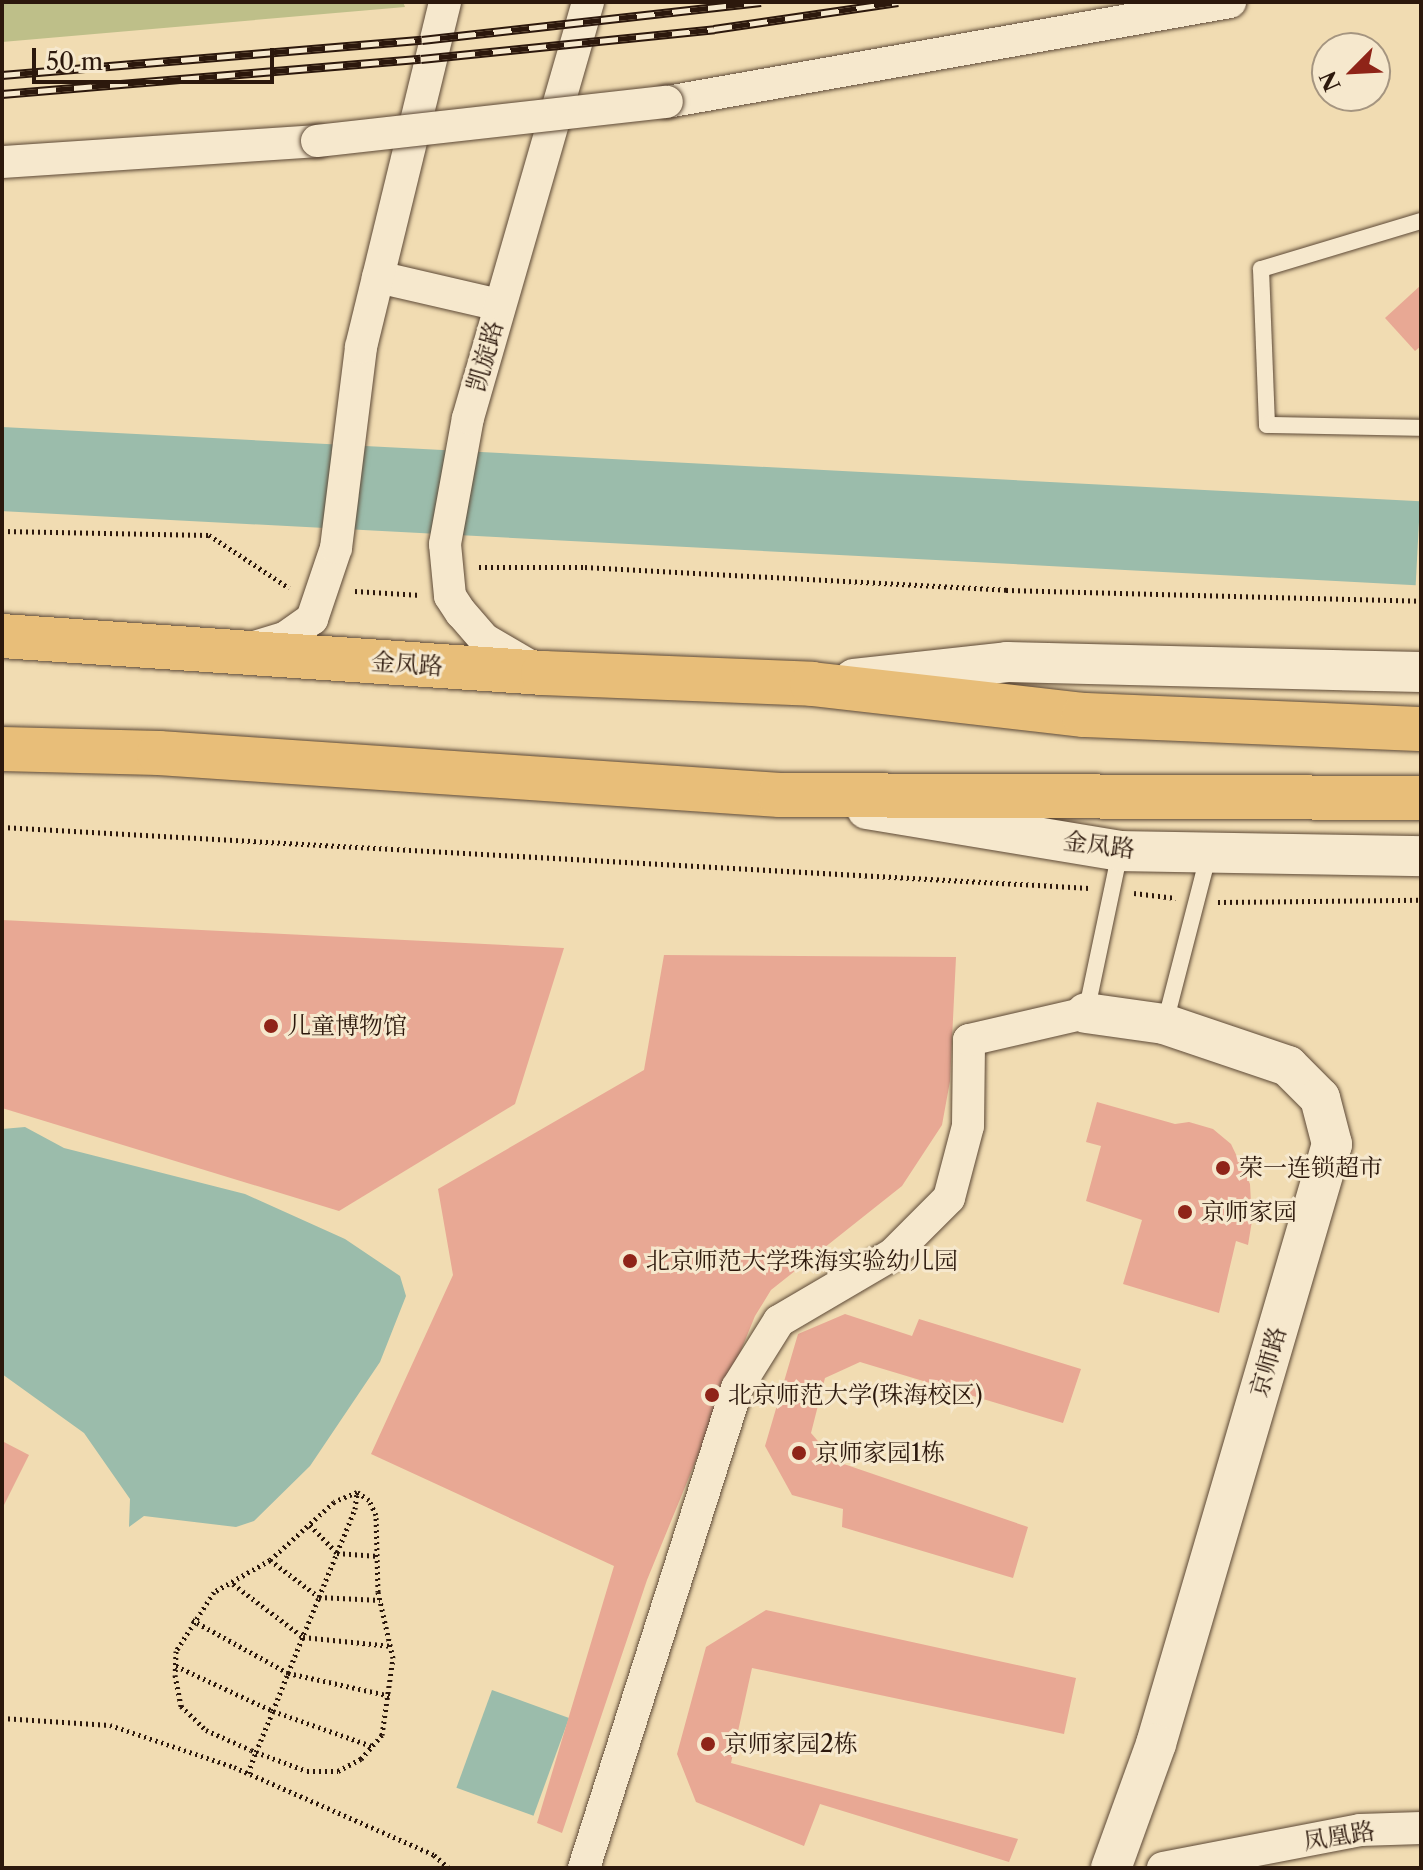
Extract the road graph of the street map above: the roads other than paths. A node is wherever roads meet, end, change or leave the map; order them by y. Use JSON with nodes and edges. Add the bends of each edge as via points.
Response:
{"nodes":[{"id":1,"x":445,"y":2,"type":"edge"},
{"id":2,"x":588,"y":2,"type":"edge"},
{"id":3,"x":1230,"y":2,"type":"edge"},
{"id":4,"x":2,"y":162,"type":"edge"},
{"id":5,"x":1421,"y":221,"type":"edge"},
{"id":6,"x":1421,"y":231,"type":"edge"},
{"id":7,"x":1383,"y":232,"type":"junction"},
{"id":8,"x":378,"y":277,"type":"junction"},
{"id":9,"x":499,"y":305,"type":"junction"},
{"id":10,"x":1421,"y":428,"type":"edge"},
{"id":11,"x":2,"y":636,"type":"edge"},
{"id":12,"x":235,"y":653,"type":"junction"},
{"id":13,"x":1421,"y":672,"type":"edge"},
{"id":14,"x":543,"y":673,"type":"junction"},
{"id":15,"x":812,"y":684,"type":"junction"},
{"id":16,"x":1421,"y":729,"type":"edge"},
{"id":17,"x":2,"y":749,"type":"edge"},
{"id":18,"x":780,"y":795,"type":"junction"},
{"id":19,"x":1421,"y":798,"type":"edge"},
{"id":20,"x":1121,"y":851,"type":"junction"},
{"id":21,"x":1209,"y":853,"type":"junction"},
{"id":22,"x":1421,"y":856,"type":"edge"},
{"id":23,"x":1086,"y":1013,"type":"junction"},
{"id":24,"x":1164,"y":1024,"type":"junction"},
{"id":25,"x":1421,"y":1828,"type":"edge"},
{"id":26,"x":584,"y":1868,"type":"edge"},
{"id":27,"x":1111,"y":1868,"type":"edge"},
{"id":28,"x":1163,"y":1868,"type":"edge"}],
"edges":[{"from":1,"to":8,"type":"street"},
{"from":2,"to":9,"type":"street","name":"凯旋路"},
{"from":3,"to":4,"type":"street","bridge":true,"via":[[667,102],[317,141]]},
{"from":5,"to":7,"type":"lane"},
{"from":6,"to":7,"type":"lane"},
{"from":7,"to":10,"type":"lane","via":[[1261,269],[1267,425]]},
{"from":8,"to":9,"type":"street"},
{"from":8,"to":12,"type":"street","via":[[348,427],[336,548],[312,619],[286,637]]},
{"from":9,"to":14,"type":"street","name":"凯旋路","via":[[445,544],[450,596],[484,639]]},
{"from":11,"to":12,"type":"highway","name":"金凤路"},
{"from":12,"to":14,"type":"highway","name":"金凤路"},
{"from":13,"to":15,"type":"street","name":"金凤路","via":[[1007,662]]},
{"from":14,"to":15,"type":"highway","name":"金凤路"},
{"from":15,"to":16,"type":"highway","name":"金凤路","via":[[1084,715]]},
{"from":17,"to":18,"type":"highway","name":"金凤路","via":[[159,753]]},
{"from":18,"to":19,"type":"highway","name":"金凤路"},
{"from":18,"to":20,"type":"street","name":"金凤路"},
{"from":20,"to":21,"type":"street","name":"金凤路"},
{"from":20,"to":23,"type":"lane"},
{"from":21,"to":22,"type":"street","name":"金凤路"},
{"from":21,"to":24,"type":"lane"},
{"from":23,"to":24,"type":"street","name":"京师路"},
{"from":23,"to":26,"type":"street","via":[[969,1040],[968,1126],[949,1198],[893,1254],[779,1321],[737,1388]]},
{"from":24,"to":27,"type":"street","name":"京师路","via":[[1288,1066],[1320,1098],[1332,1144],[1156,1744]]},
{"from":25,"to":28,"type":"street","name":"凤凰路","via":[[1360,1830]]}]}
